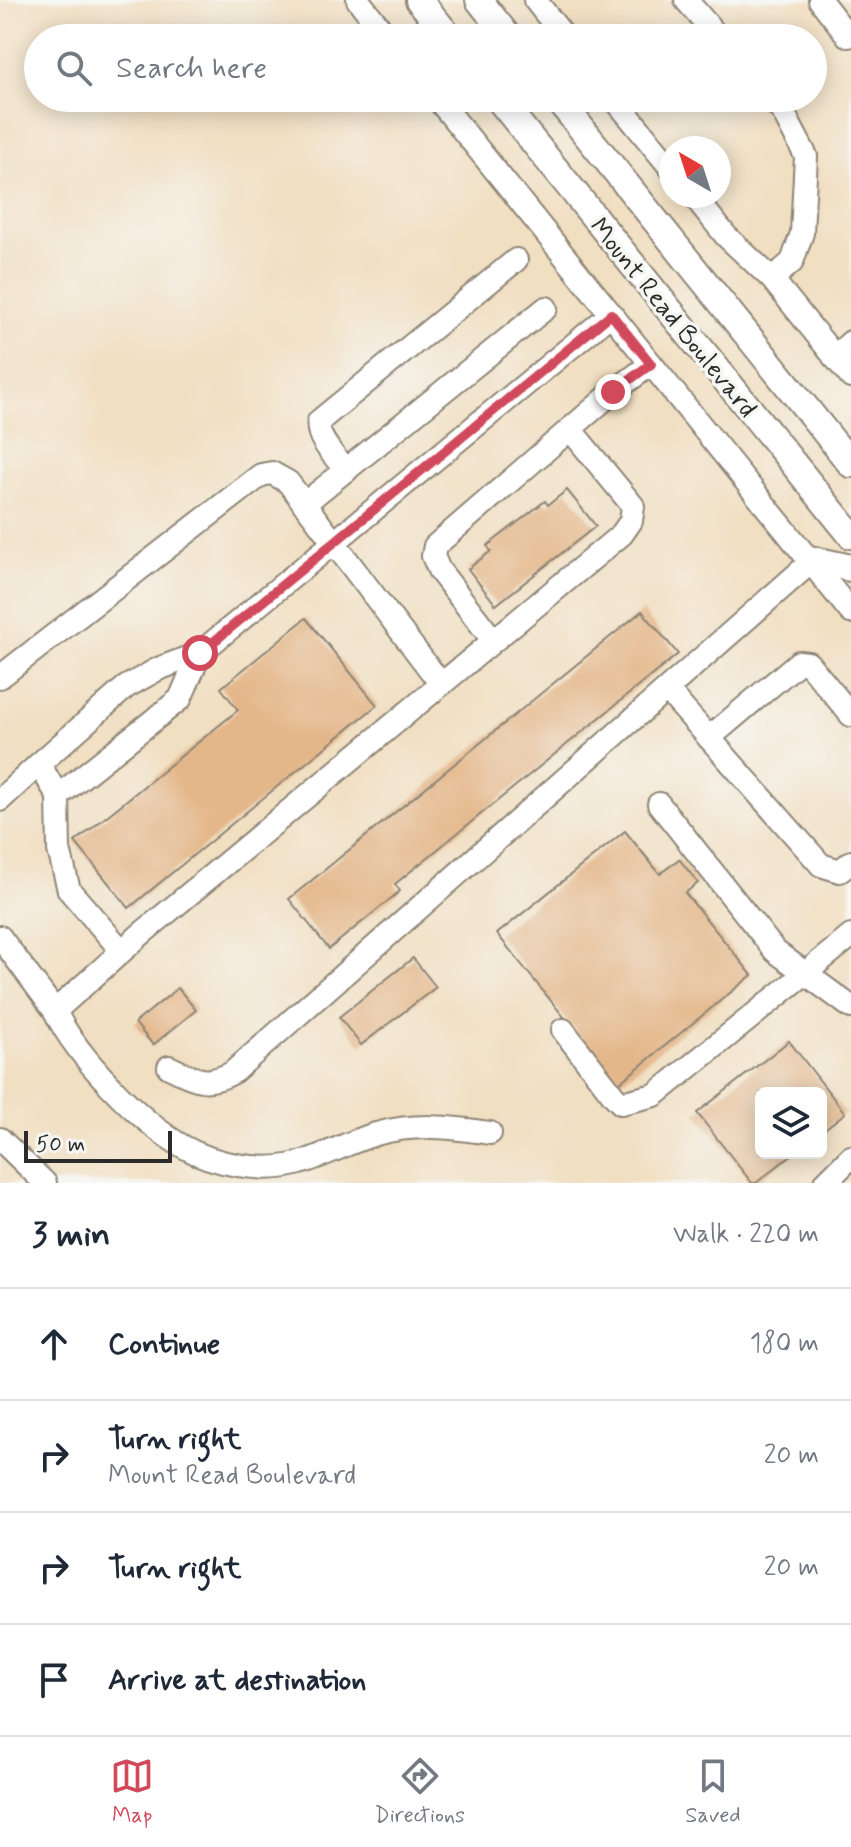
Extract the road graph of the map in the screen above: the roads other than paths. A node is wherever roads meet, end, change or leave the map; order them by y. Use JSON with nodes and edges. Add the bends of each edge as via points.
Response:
{"nodes":[{"id":1,"x":358,"y":0,"type":"edge"},
{"id":2,"x":419,"y":0,"type":"edge"},
{"id":3,"x":479,"y":0,"type":"edge"},
{"id":4,"x":535,"y":0,"type":"edge"},
{"id":5,"x":686,"y":0,"type":"edge"},
{"id":6,"x":820,"y":0,"type":"edge"},
{"id":7,"x":377,"y":24,"type":"edge"},
{"id":8,"x":439,"y":24,"type":"edge"},
{"id":9,"x":498,"y":24,"type":"edge"},
{"id":10,"x":554,"y":24,"type":"edge"},
{"id":11,"x":707,"y":24,"type":"edge"},
{"id":12,"x":850,"y":36,"type":"edge"},
{"id":13,"x":448,"y":112,"type":"edge"},
{"id":14,"x":509,"y":112,"type":"edge"},
{"id":15,"x":568,"y":112,"type":"edge"},
{"id":16,"x":625,"y":112,"type":"edge"},
{"id":17,"x":783,"y":112,"type":"edge"},
{"id":18,"x":659,"y":153,"type":"edge"},
{"id":19,"x":704,"y":208,"type":"edge"},
{"id":20,"x":516,"y":260,"type":"dead end"},
{"id":21,"x":772,"y":279,"type":"junction"},
{"id":22,"x":546,"y":308,"type":"dead end"},
{"id":23,"x":611,"y":314,"type":"junction"},
{"id":24,"x":843,"y":349,"type":"edge"},
{"id":25,"x":651,"y":364,"type":"junction"},
{"id":26,"x":851,"y":377,"type":"edge"},
{"id":27,"x":570,"y":429,"type":"junction"},
{"id":28,"x":851,"y":464,"type":"edge"},
{"id":29,"x":346,"y":471,"type":"junction"},
{"id":30,"x":304,"y":504,"type":"junction"},
{"id":31,"x":851,"y":535,"type":"edge"},
{"id":32,"x":333,"y":542,"type":"junction"},
{"id":33,"x":810,"y":561,"type":"junction"},
{"id":34,"x":851,"y":568,"type":"edge"},
{"id":35,"x":851,"y":612,"type":"edge"},
{"id":36,"x":493,"y":640,"type":"junction"},
{"id":37,"x":200,"y":653,"type":"junction"},
{"id":38,"x":0,"y":677,"type":"edge"},
{"id":39,"x":441,"y":684,"type":"junction"},
{"id":40,"x":667,"y":690,"type":"junction"},
{"id":41,"x":851,"y":715,"type":"edge"},
{"id":42,"x":709,"y":738,"type":"junction"},
{"id":43,"x":39,"y":764,"type":"junction"},
{"id":44,"x":58,"y":796,"type":"junction"},
{"id":45,"x":0,"y":800,"type":"edge"},
{"id":46,"x":659,"y":804,"type":"dead end"},
{"id":47,"x":851,"y":862,"type":"edge"},
{"id":48,"x":851,"y":936,"type":"edge"},
{"id":49,"x":0,"y":937,"type":"edge"},
{"id":50,"x":122,"y":951,"type":"junction"},
{"id":51,"x":805,"y":973,"type":"junction"},
{"id":52,"x":851,"y":1007,"type":"edge"},
{"id":53,"x":55,"y":1011,"type":"junction"},
{"id":54,"x":563,"y":1030,"type":"dead end"},
{"id":55,"x":169,"y":1067,"type":"dead end"},
{"id":56,"x":490,"y":1133,"type":"dead end"},
{"id":57,"x":0,"y":1139,"type":"edge"},
{"id":58,"x":851,"y":1157,"type":"edge"},
{"id":59,"x":45,"y":1183,"type":"edge"},
{"id":60,"x":825,"y":1183,"type":"edge"}],
"edges":[{"from":1,"to":7,"type":"street"},
{"from":2,"to":8,"type":"main road"},
{"from":3,"to":9,"type":"main road"},
{"from":4,"to":10,"type":"street"},
{"from":5,"to":11,"type":"street"},
{"from":6,"to":12,"type":"street"},
{"from":13,"to":23,"type":"street","name":"Mount Read Boulevard"},
{"from":14,"to":31,"type":"main road","name":"Mount Read Boulevard"},
{"from":15,"to":28,"type":"main road","name":"Mount Read Boulevard"},
{"from":16,"to":18,"type":"street"},
{"from":17,"to":21,"type":"street","via":[[806,156],[802,233],[792,262]]},
{"from":19,"to":21,"type":"street"},
{"from":20,"to":29,"type":"street","via":[[319,421],[319,435]]},
{"from":21,"to":24,"type":"street"},
{"from":22,"to":29,"type":"street"},
{"from":23,"to":25,"type":"street","name":"Mount Read Boulevard"},
{"from":23,"to":32,"type":"street"},
{"from":24,"to":26,"type":"street"},
{"from":25,"to":27,"type":"street"},
{"from":25,"to":33,"type":"street","name":"Mount Read Boulevard"},
{"from":27,"to":36,"type":"street","via":[[435,546],[439,570]]},
{"from":27,"to":36,"type":"street","via":[[633,506],[631,521]]},
{"from":29,"to":30,"type":"street"},
{"from":30,"to":32,"type":"street"},
{"from":30,"to":38,"type":"street","via":[[288,482],[272,473],[261,475]]},
{"from":32,"to":37,"type":"street"},
{"from":32,"to":39,"type":"street"},
{"from":33,"to":34,"type":"main road"},
{"from":33,"to":35,"type":"street","name":"Mount Read Boulevard"},
{"from":33,"to":40,"type":"street"},
{"from":36,"to":39,"type":"street"},
{"from":37,"to":43,"type":"street","via":[[126,687]]},
{"from":37,"to":44,"type":"street","via":[[180,699]]},
{"from":39,"to":50,"type":"street"},
{"from":40,"to":42,"type":"street"},
{"from":40,"to":55,"type":"street","via":[[232,1073],[201,1082]]},
{"from":41,"to":42,"type":"street","via":[[808,663],[799,662]]},
{"from":42,"to":47,"type":"street","via":[[821,865],[840,871]]},
{"from":43,"to":44,"type":"street"},
{"from":43,"to":45,"type":"street"},
{"from":44,"to":50,"type":"street","via":[[59,850],[69,890]]},
{"from":46,"to":51,"type":"street","via":[[775,951]]},
{"from":48,"to":51,"type":"street"},
{"from":49,"to":53,"type":"street"},
{"from":50,"to":53,"type":"street"},
{"from":51,"to":52,"type":"street"},
{"from":51,"to":54,"type":"street","via":[[655,1095],[637,1101],[621,1103]]},
{"from":53,"to":56,"type":"street","via":[[79,1051],[139,1113],[184,1147],[223,1162],[294,1165],[376,1134],[437,1125]]},
{"from":57,"to":59,"type":"street"},
{"from":58,"to":60,"type":"street"}]}
